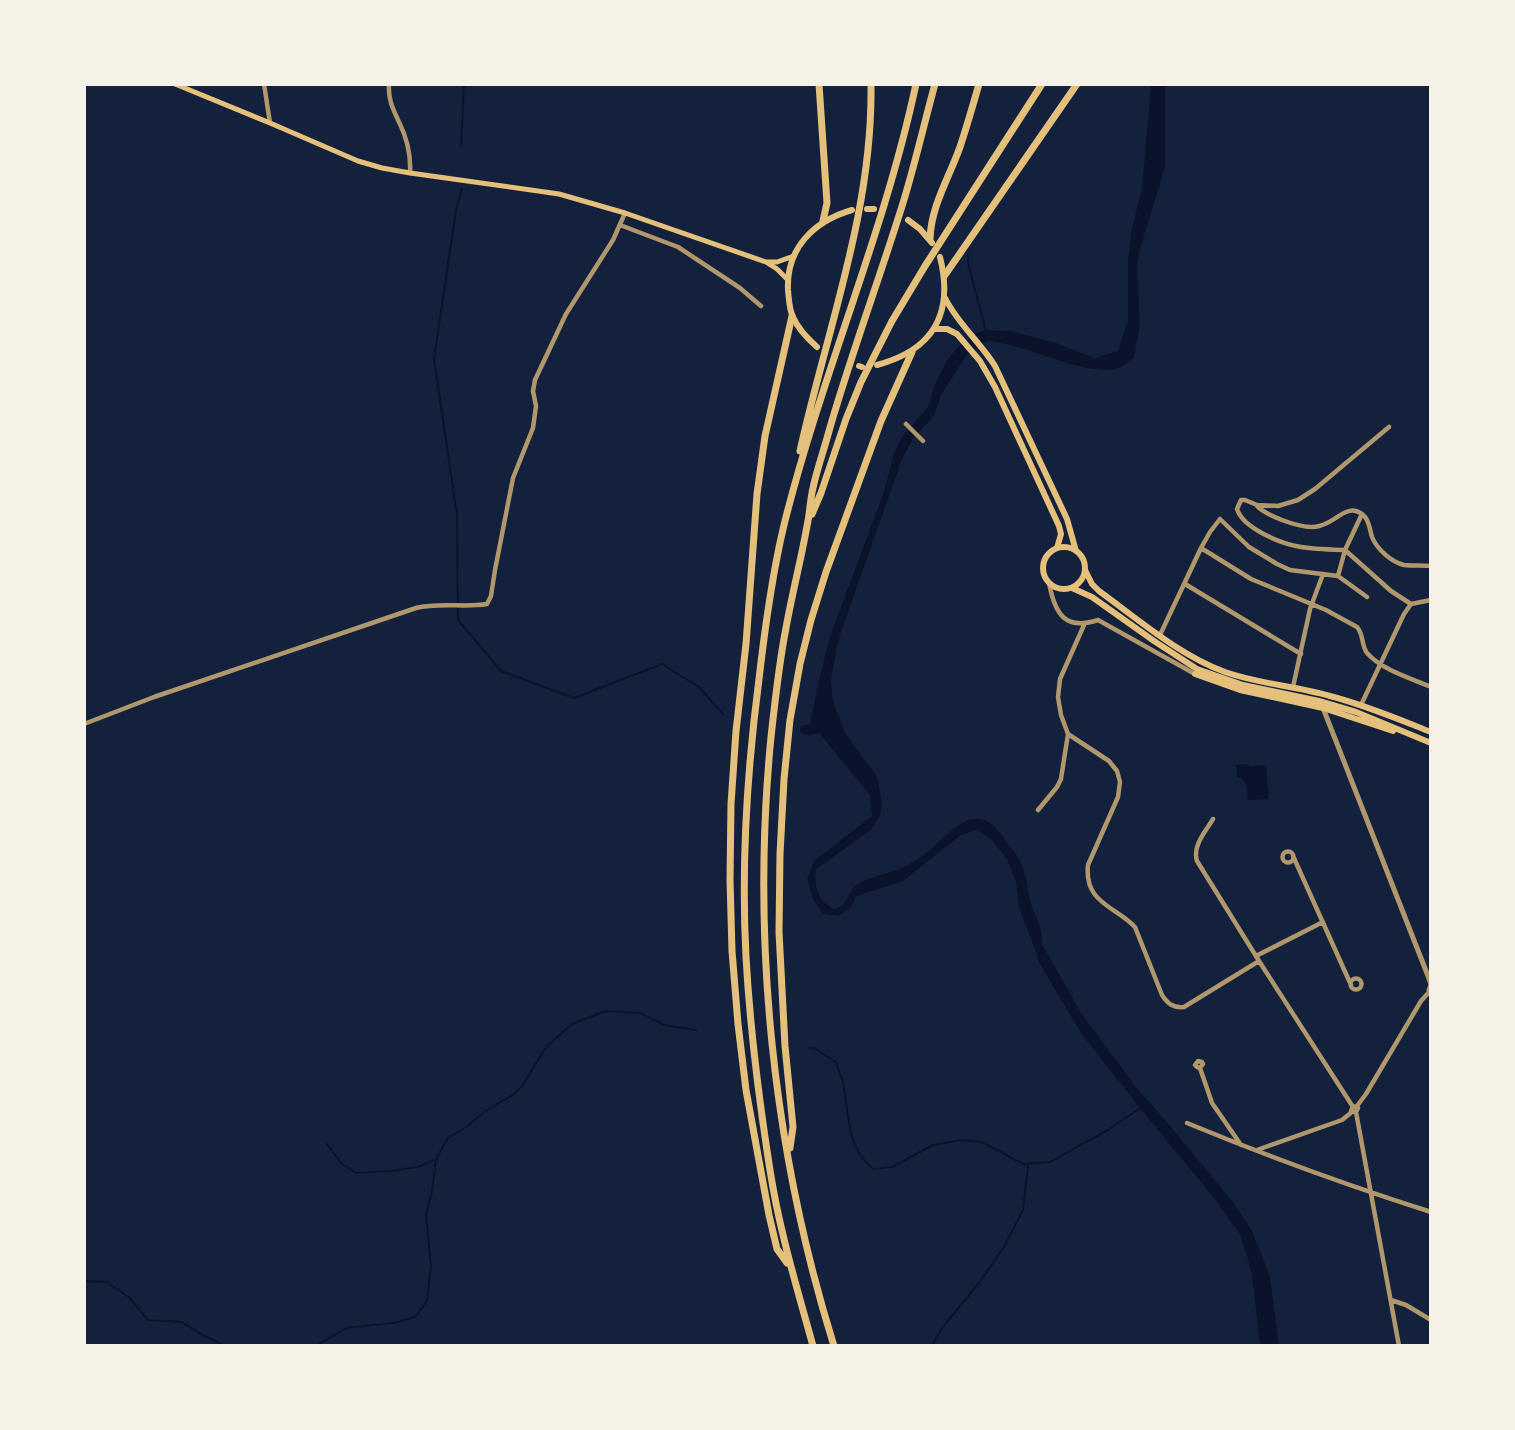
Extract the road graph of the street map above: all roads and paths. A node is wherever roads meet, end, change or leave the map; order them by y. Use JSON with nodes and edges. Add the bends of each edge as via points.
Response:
{"nodes":[{"id":1,"x":175,"y":84,"type":"edge"},
{"id":2,"x":264,"y":84,"type":"edge"},
{"id":3,"x":389,"y":84,"type":"edge"},
{"id":4,"x":819,"y":84,"type":"edge"},
{"id":5,"x":871,"y":84,"type":"edge"},
{"id":6,"x":916,"y":84,"type":"edge"},
{"id":7,"x":934,"y":84,"type":"edge"},
{"id":8,"x":979,"y":84,"type":"edge"},
{"id":9,"x":1042,"y":84,"type":"edge"},
{"id":10,"x":1077,"y":84,"type":"edge"},
{"id":11,"x":270,"y":122,"type":"junction"},
{"id":12,"x":410,"y":173,"type":"junction"},
{"id":13,"x":852,"y":210,"type":"dead end"},
{"id":14,"x":625,"y":213,"type":"junction"},
{"id":15,"x":908,"y":220,"type":"dead end"},
{"id":16,"x":824,"y":221,"type":"junction"},
{"id":17,"x":620,"y":225,"type":"junction"},
{"id":18,"x":931,"y":241,"type":"joint"},
{"id":19,"x":794,"y":256,"type":"junction"},
{"id":20,"x":940,"y":257,"type":"dead end"},
{"id":21,"x":766,"y":262,"type":"junction"},
{"id":22,"x":945,"y":275,"type":"junction"},
{"id":23,"x":788,"y":280,"type":"junction"},
{"id":24,"x":945,"y":298,"type":"junction"},
{"id":25,"x":761,"y":306,"type":"dead end"},
{"id":26,"x":792,"y":316,"type":"junction"},
{"id":27,"x":934,"y":329,"type":"junction"},
{"id":28,"x":817,"y":347,"type":"dead end"},
{"id":29,"x":912,"y":352,"type":"junction"},
{"id":30,"x":877,"y":365,"type":"dead end"},
{"id":31,"x":906,"y":424,"type":"dead end"},
{"id":32,"x":1389,"y":427,"type":"dead end"},
{"id":33,"x":923,"y":441,"type":"dead end"},
{"id":34,"x":1256,"y":505,"type":"junction"},
{"id":35,"x":1362,"y":514,"type":"junction"},
{"id":36,"x":808,"y":525,"type":"junction"},
{"id":37,"x":784,"y":527,"type":"junction"},
{"id":38,"x":1058,"y":548,"type":"junction"},
{"id":39,"x":1201,"y":548,"type":"junction"},
{"id":40,"x":1345,"y":550,"type":"junction"},
{"id":41,"x":1076,"y":551,"type":"junction"},
{"id":42,"x":1431,"y":566,"type":"edge"},
{"id":43,"x":1085,"y":570,"type":"junction"},
{"id":44,"x":1323,"y":574,"type":"junction"},
{"id":45,"x":1338,"y":576,"type":"junction"},
{"id":46,"x":1049,"y":583,"type":"junction"},
{"id":47,"x":1185,"y":584,"type":"junction"},
{"id":48,"x":1072,"y":588,"type":"junction"},
{"id":49,"x":1367,"y":597,"type":"dead end"},
{"id":50,"x":1431,"y":600,"type":"edge"},
{"id":51,"x":1411,"y":604,"type":"junction"},
{"id":52,"x":1312,"y":605,"type":"junction"},
{"id":53,"x":1084,"y":625,"type":"junction"},
{"id":54,"x":1160,"y":635,"type":"junction"},
{"id":55,"x":1301,"y":654,"type":"junction"},
{"id":56,"x":1380,"y":664,"type":"junction"},
{"id":57,"x":1195,"y":674,"type":"joint"},
{"id":58,"x":1293,"y":687,"type":"junction"},
{"id":59,"x":1431,"y":687,"type":"edge"},
{"id":60,"x":1310,"y":691,"type":"junction"},
{"id":61,"x":1321,"y":705,"type":"junction"},
{"id":62,"x":1361,"y":705,"type":"junction"},
{"id":63,"x":84,"y":724,"type":"edge"},
{"id":64,"x":1431,"y":732,"type":"edge"},
{"id":65,"x":1068,"y":734,"type":"junction"},
{"id":66,"x":1431,"y":743,"type":"edge"},
{"id":67,"x":1038,"y":810,"type":"dead end"},
{"id":68,"x":1213,"y":819,"type":"dead end"},
{"id":69,"x":1293,"y":856,"type":"dead end"},
{"id":70,"x":1323,"y":922,"type":"junction"},
{"id":71,"x":1257,"y":959,"type":"junction"},
{"id":72,"x":1351,"y":985,"type":"dead end"},
{"id":73,"x":1431,"y":989,"type":"edge"},
{"id":74,"x":1200,"y":1068,"type":"dead end"},
{"id":75,"x":1354,"y":1109,"type":"junction"},
{"id":76,"x":1187,"y":1123,"type":"dead end"},
{"id":77,"x":1241,"y":1145,"type":"junction"},
{"id":78,"x":1256,"y":1151,"type":"junction"},
{"id":79,"x":788,"y":1156,"type":"junction"},
{"id":80,"x":1372,"y":1193,"type":"junction"},
{"id":81,"x":1431,"y":1212,"type":"edge"},
{"id":82,"x":791,"y":1268,"type":"junction"},
{"id":83,"x":1390,"y":1300,"type":"junction"},
{"id":84,"x":1431,"y":1320,"type":"edge"},
{"id":85,"x":813,"y":1346,"type":"edge"},
{"id":86,"x":834,"y":1346,"type":"edge"},
{"id":87,"x":1399,"y":1346,"type":"edge"}],
"edges":[{"from":1,"to":11,"type":"main road"},
{"from":2,"to":11,"type":"street"},
{"from":3,"to":12,"type":"street"},
{"from":4,"to":16,"type":"highway","via":[[827,203]]},
{"from":5,"to":37,"type":"highway","via":[[867,161],[857,225]]},
{"from":6,"to":37,"type":"highway","via":[[888,195]]},
{"from":7,"to":36,"type":"highway","via":[[904,200],[812,489]]},
{"from":8,"to":18,"type":"highway","via":[[930,223]]},
{"from":9,"to":36,"type":"highway","via":[[878,347]]},
{"from":10,"to":22,"type":"highway"},
{"from":11,"to":12,"type":"main road","via":[[358,160]]},
{"from":12,"to":14,"type":"main road","via":[[559,194]]},
{"from":13,"to":16,"type":"main road"},
{"from":14,"to":17,"type":"street"},
{"from":14,"to":21,"type":"main road"},
{"from":15,"to":18,"type":"main road"},
{"from":16,"to":19,"type":"main road"},
{"from":17,"to":25,"type":"street","via":[[678,247]]},
{"from":17,"to":63,"type":"street","via":[[566,314],[535,380],[533,428],[513,478],[487,604],[416,608]]},
{"from":19,"to":21,"type":"main road"},
{"from":19,"to":23,"type":"main road"},
{"from":20,"to":22,"type":"main road"},
{"from":21,"to":23,"type":"main road"},
{"from":22,"to":24,"type":"main road"},
{"from":23,"to":26,"type":"main road"},
{"from":24,"to":27,"type":"main road"},
{"from":24,"to":41,"type":"main road","via":[[995,366],[1067,519]]},
{"from":26,"to":28,"type":"main road"},
{"from":26,"to":82,"type":"highway","via":[[757,494],[736,731],[730,880],[746,1090],[769,1215],[778,1249]]},
{"from":27,"to":29,"type":"main road"},
{"from":27,"to":38,"type":"main road","via":[[957,334],[995,387],[1059,526]]},
{"from":29,"to":30,"type":"main road"},
{"from":29,"to":79,"type":"highway","via":[[881,421],[826,572],[800,664],[790,720],[779,932],[793,1127]]},
{"from":31,"to":33,"type":"street"},
{"from":32,"to":34,"type":"street","via":[[1298,500],[1278,506]]},
{"from":34,"to":35,"type":"street","via":[[1274,516],[1312,527],[1353,510]]},
{"from":34,"to":40,"type":"street","via":[[1241,500],[1237,509],[1244,521],[1271,538],[1288,546]]},
{"from":35,"to":40,"type":"street"},
{"from":35,"to":42,"type":"street","via":[[1369,521],[1376,546],[1387,556],[1402,564]]},
{"from":36,"to":79,"type":"highway","via":[[777,690],[765,848],[769,1008]]},
{"from":37,"to":82,"type":"highway","via":[[752,731],[744,881],[752,1034],[770,1172]]},
{"from":38,"to":41,"type":"main road"},
{"from":38,"to":46,"type":"main road","via":[[1043,563]]},
{"from":39,"to":44,"type":"street","via":[[1220,519],[1249,547],[1277,564]]},
{"from":39,"to":47,"type":"street"},
{"from":39,"to":52,"type":"street","via":[[1251,579]]},
{"from":40,"to":45,"type":"street"},
{"from":40,"to":51,"type":"street"},
{"from":41,"to":43,"type":"main road"},
{"from":43,"to":48,"type":"main road"},
{"from":43,"to":54,"type":"main road","via":[[1099,591]]},
{"from":44,"to":45,"type":"street"},
{"from":44,"to":52,"type":"street"},
{"from":45,"to":49,"type":"street"},
{"from":46,"to":48,"type":"main road","via":[[1060,589]]},
{"from":46,"to":53,"type":"street","via":[[1060,615]]},
{"from":47,"to":54,"type":"street"},
{"from":47,"to":55,"type":"street"},
{"from":48,"to":61,"type":"main road","via":[[1197,669]]},
{"from":50,"to":51,"type":"street"},
{"from":51,"to":56,"type":"street"},
{"from":52,"to":55,"type":"street"},
{"from":52,"to":56,"type":"street","via":[[1357,627],[1363,646]]},
{"from":53,"to":57,"type":"street","via":[[1098,620]]},
{"from":53,"to":65,"type":"street","via":[[1060,679],[1058,697]]},
{"from":54,"to":58,"type":"main road","via":[[1226,672]]},
{"from":55,"to":58,"type":"street"},
{"from":56,"to":59,"type":"street"},
{"from":56,"to":62,"type":"street"},
{"from":57,"to":61,"type":"main road","via":[[1240,690]]},
{"from":58,"to":60,"type":"main road"},
{"from":60,"to":61,"type":"main road"},
{"from":60,"to":62,"type":"main road"},
{"from":61,"to":66,"type":"main road","via":[[1356,712]]},
{"from":61,"to":73,"type":"street"},
{"from":62,"to":64,"type":"main road"},
{"from":65,"to":67,"type":"street","via":[[1061,779]]},
{"from":65,"to":71,"type":"street","via":[[1110,761],[1117,771],[1118,797],[1090,859],[1088,879],[1100,901],[1135,927],[1167,1003],[1184,1007]]},
{"from":68,"to":71,"type":"street","via":[[1195,855]]},
{"from":69,"to":70,"type":"street"},
{"from":70,"to":71,"type":"street"},
{"from":70,"to":72,"type":"street"},
{"from":71,"to":75,"type":"street"},
{"from":73,"to":75,"type":"street"},
{"from":74,"to":77,"type":"street","via":[[1212,1103]]},
{"from":75,"to":78,"type":"street","via":[[1342,1120]]},
{"from":75,"to":80,"type":"street"},
{"from":76,"to":77,"type":"street"},
{"from":77,"to":78,"type":"street"},
{"from":78,"to":80,"type":"street"},
{"from":79,"to":86,"type":"highway"},
{"from":80,"to":81,"type":"street"},
{"from":80,"to":83,"type":"street"},
{"from":82,"to":85,"type":"highway"},
{"from":83,"to":84,"type":"street"},
{"from":83,"to":87,"type":"street"}]}
